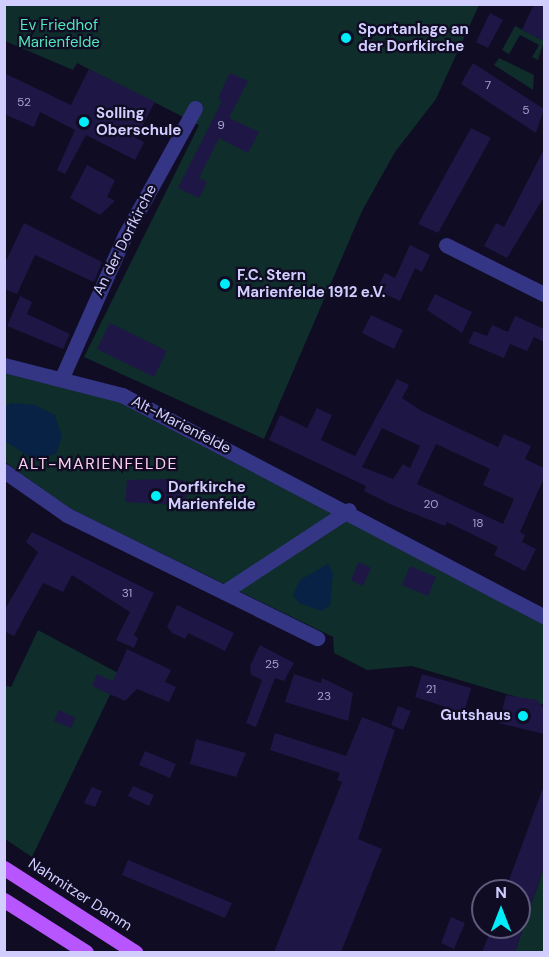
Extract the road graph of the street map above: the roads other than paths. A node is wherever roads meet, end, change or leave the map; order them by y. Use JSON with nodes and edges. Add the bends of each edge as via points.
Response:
{"nodes":[{"id":1,"x":195,"y":108,"type":"dead end"},
{"id":2,"x":446,"y":245,"type":"dead end"},
{"id":3,"x":544,"y":294,"type":"edge"},
{"id":4,"x":4,"y":365,"type":"edge"},
{"id":5,"x":63,"y":375,"type":"junction"},
{"id":6,"x":4,"y":471,"type":"edge"},
{"id":7,"x":349,"y":510,"type":"junction"},
{"id":8,"x":224,"y":592,"type":"junction"},
{"id":9,"x":544,"y":617,"type":"edge"},
{"id":10,"x":317,"y":638,"type":"dead end"},
{"id":11,"x":4,"y":868,"type":"edge"},
{"id":12,"x":4,"y":900,"type":"edge"},
{"id":13,"x":86,"y":952,"type":"edge"},
{"id":14,"x":135,"y":952,"type":"edge"}],
"edges":[{"from":1,"to":5,"type":"street","name":"An der Dorfkirche","via":[[125,235]]},
{"from":2,"to":3,"type":"street"},
{"from":4,"to":5,"type":"street","name":"Alt-Marienfelde"},
{"from":5,"to":7,"type":"street","name":"Alt-Marienfelde","via":[[122,395]]},
{"from":6,"to":8,"type":"street","via":[[67,515]]},
{"from":7,"to":8,"type":"street"},
{"from":7,"to":9,"type":"street","name":"Alt-Marienfelde"},
{"from":8,"to":10,"type":"street"},
{"from":11,"to":14,"type":"main road","name":"Nahmitzer Damm"},
{"from":12,"to":13,"type":"main road"}]}
